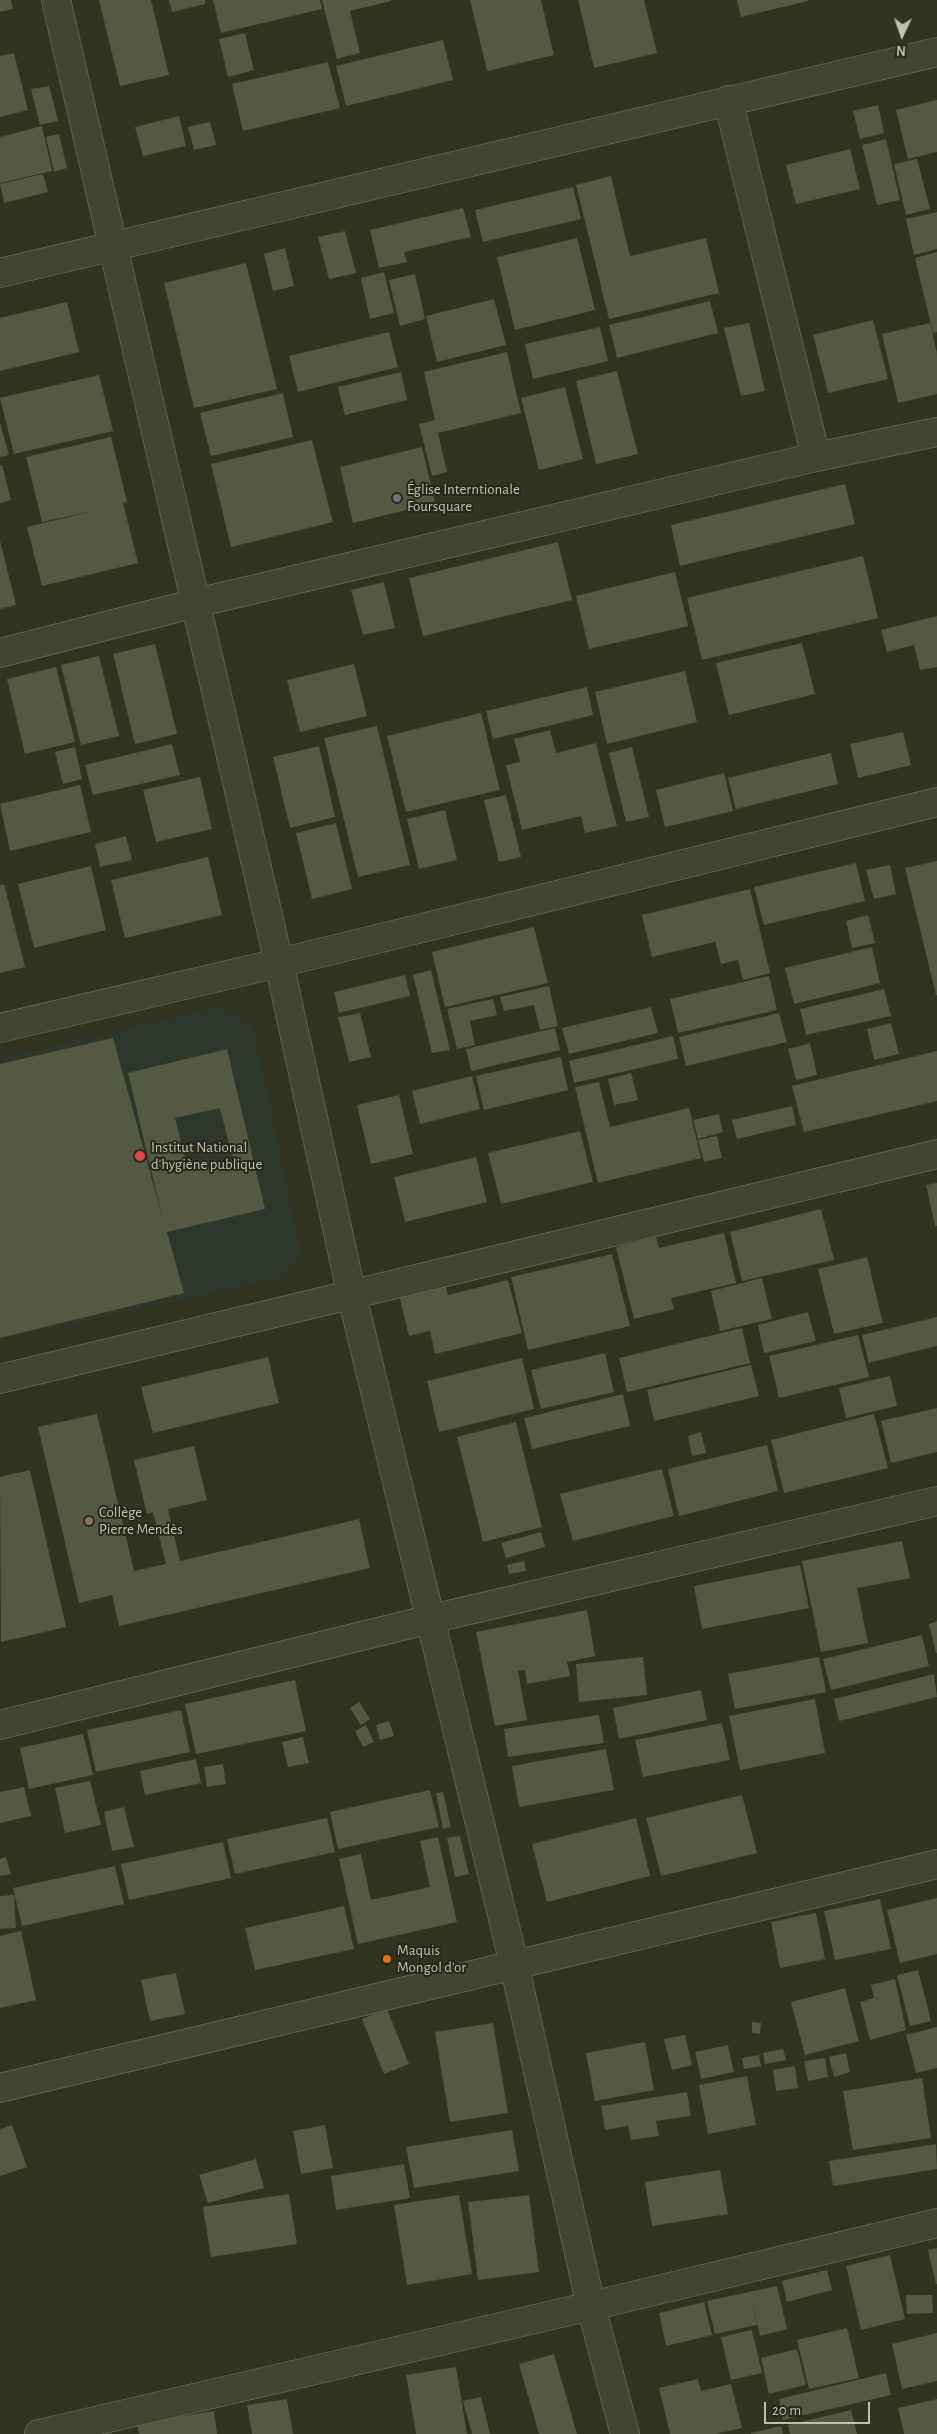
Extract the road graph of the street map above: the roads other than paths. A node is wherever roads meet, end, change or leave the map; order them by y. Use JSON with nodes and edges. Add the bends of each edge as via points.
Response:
{"nodes":[{"id":1,"x":56,"y":0,"type":"edge"},
{"id":2,"x":937,"y":52,"type":"edge"},
{"id":3,"x":728,"y":100,"type":"junction"},
{"id":4,"x":113,"y":247,"type":"junction"},
{"id":5,"x":0,"y":273,"type":"edge"},
{"id":6,"x":937,"y":432,"type":"edge"},
{"id":7,"x":816,"y":457,"type":"junction"},
{"id":8,"x":196,"y":603,"type":"junction"},
{"id":9,"x":0,"y":653,"type":"edge"},
{"id":10,"x":937,"y":802,"type":"edge"},
{"id":11,"x":279,"y":963,"type":"junction"},
{"id":12,"x":0,"y":1028,"type":"edge"},
{"id":13,"x":937,"y":1154,"type":"edge"},
{"id":14,"x":352,"y":1296,"type":"junction"},
{"id":15,"x":0,"y":1379,"type":"edge"},
{"id":16,"x":937,"y":1502,"type":"edge"},
{"id":17,"x":431,"y":1619,"type":"junction"},
{"id":18,"x":0,"y":1725,"type":"edge"},
{"id":19,"x":937,"y":1864,"type":"edge"},
{"id":20,"x":514,"y":1964,"type":"junction"},
{"id":21,"x":0,"y":2088,"type":"edge"},
{"id":22,"x":937,"y":2223,"type":"edge"},
{"id":23,"x":591,"y":2306,"type":"junction"},
{"id":24,"x":39,"y":2434,"type":"edge"},
{"id":25,"x":625,"y":2434,"type":"edge"}],
"edges":[{"from":1,"to":4,"type":"street"},
{"from":2,"to":3,"type":"street"},
{"from":3,"to":4,"type":"street"},
{"from":3,"to":7,"type":"street"},
{"from":4,"to":5,"type":"street"},
{"from":4,"to":8,"type":"street"},
{"from":6,"to":7,"type":"street"},
{"from":7,"to":8,"type":"street"},
{"from":8,"to":9,"type":"street"},
{"from":8,"to":11,"type":"street"},
{"from":10,"to":11,"type":"street"},
{"from":11,"to":12,"type":"street"},
{"from":11,"to":14,"type":"street"},
{"from":13,"to":14,"type":"street"},
{"from":14,"to":15,"type":"street"},
{"from":14,"to":17,"type":"street"},
{"from":16,"to":17,"type":"street"},
{"from":17,"to":18,"type":"street"},
{"from":17,"to":20,"type":"street"},
{"from":19,"to":20,"type":"street"},
{"from":20,"to":21,"type":"street"},
{"from":20,"to":23,"type":"street"},
{"from":22,"to":23,"type":"street"},
{"from":23,"to":24,"type":"street"},
{"from":23,"to":25,"type":"street"}]}
